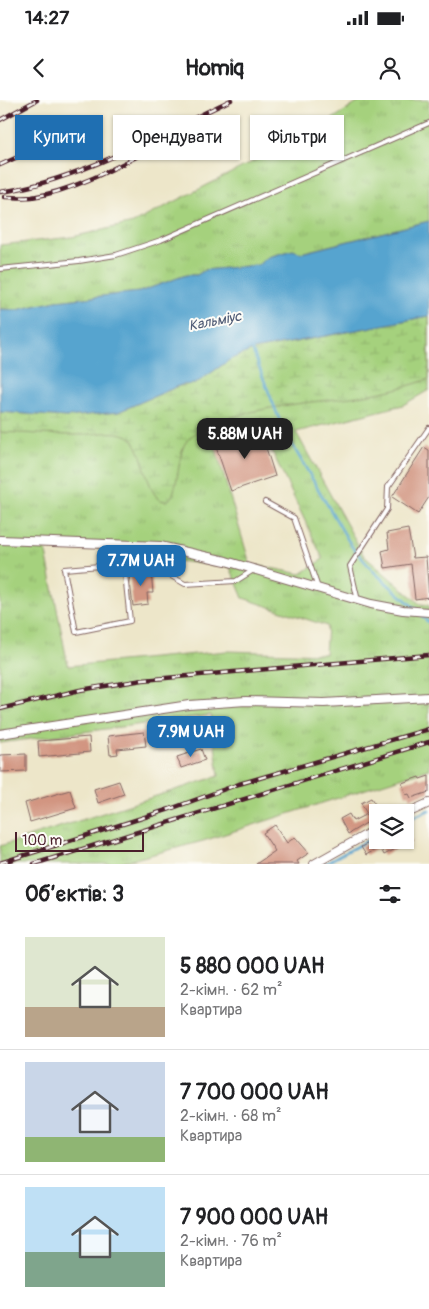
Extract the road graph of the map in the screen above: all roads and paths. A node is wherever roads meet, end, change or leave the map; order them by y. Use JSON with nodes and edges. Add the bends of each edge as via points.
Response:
{"nodes":[{"id":1,"x":429,"y":123,"type":"edge"},
{"id":2,"x":0,"y":269,"type":"edge"},
{"id":3,"x":429,"y":428,"type":"edge"},
{"id":4,"x":265,"y":502,"type":"dead end"},
{"id":5,"x":0,"y":540,"type":"edge"},
{"id":6,"x":124,"y":564,"type":"junction"},
{"id":7,"x":254,"y":570,"type":"junction"},
{"id":8,"x":318,"y":589,"type":"junction"},
{"id":9,"x":358,"y":601,"type":"junction"},
{"id":10,"x":427,"y":611,"type":"edge"},
{"id":11,"x":429,"y":696,"type":"edge"},
{"id":12,"x":0,"y":734,"type":"edge"},
{"id":13,"x":429,"y":802,"type":"edge"},
{"id":14,"x":414,"y":810,"type":"edge"},
{"id":15,"x":369,"y":833,"type":"edge"},
{"id":16,"x":314,"y":864,"type":"edge"}],
"edges":[{"from":1,"to":2,"type":"lane","via":[[161,240],[116,255]]},
{"from":3,"to":9,"type":"lane","via":[[388,487],[387,509],[350,566]]},
{"from":4,"to":8,"type":"lane","via":[[294,518]]},
{"from":5,"to":7,"type":"street","via":[[151,545]]},
{"from":6,"to":6,"type":"lane","via":[[130,621],[76,632],[64,569]]},
{"from":6,"to":7,"type":"lane","via":[[152,565],[185,584],[236,582]]},
{"from":7,"to":8,"type":"street"},
{"from":8,"to":9,"type":"street"},
{"from":9,"to":10,"type":"street"},
{"from":11,"to":12,"type":"street","via":[[324,703],[189,705]]},
{"from":13,"to":14,"type":"street"},
{"from":15,"to":16,"type":"street"}]}
